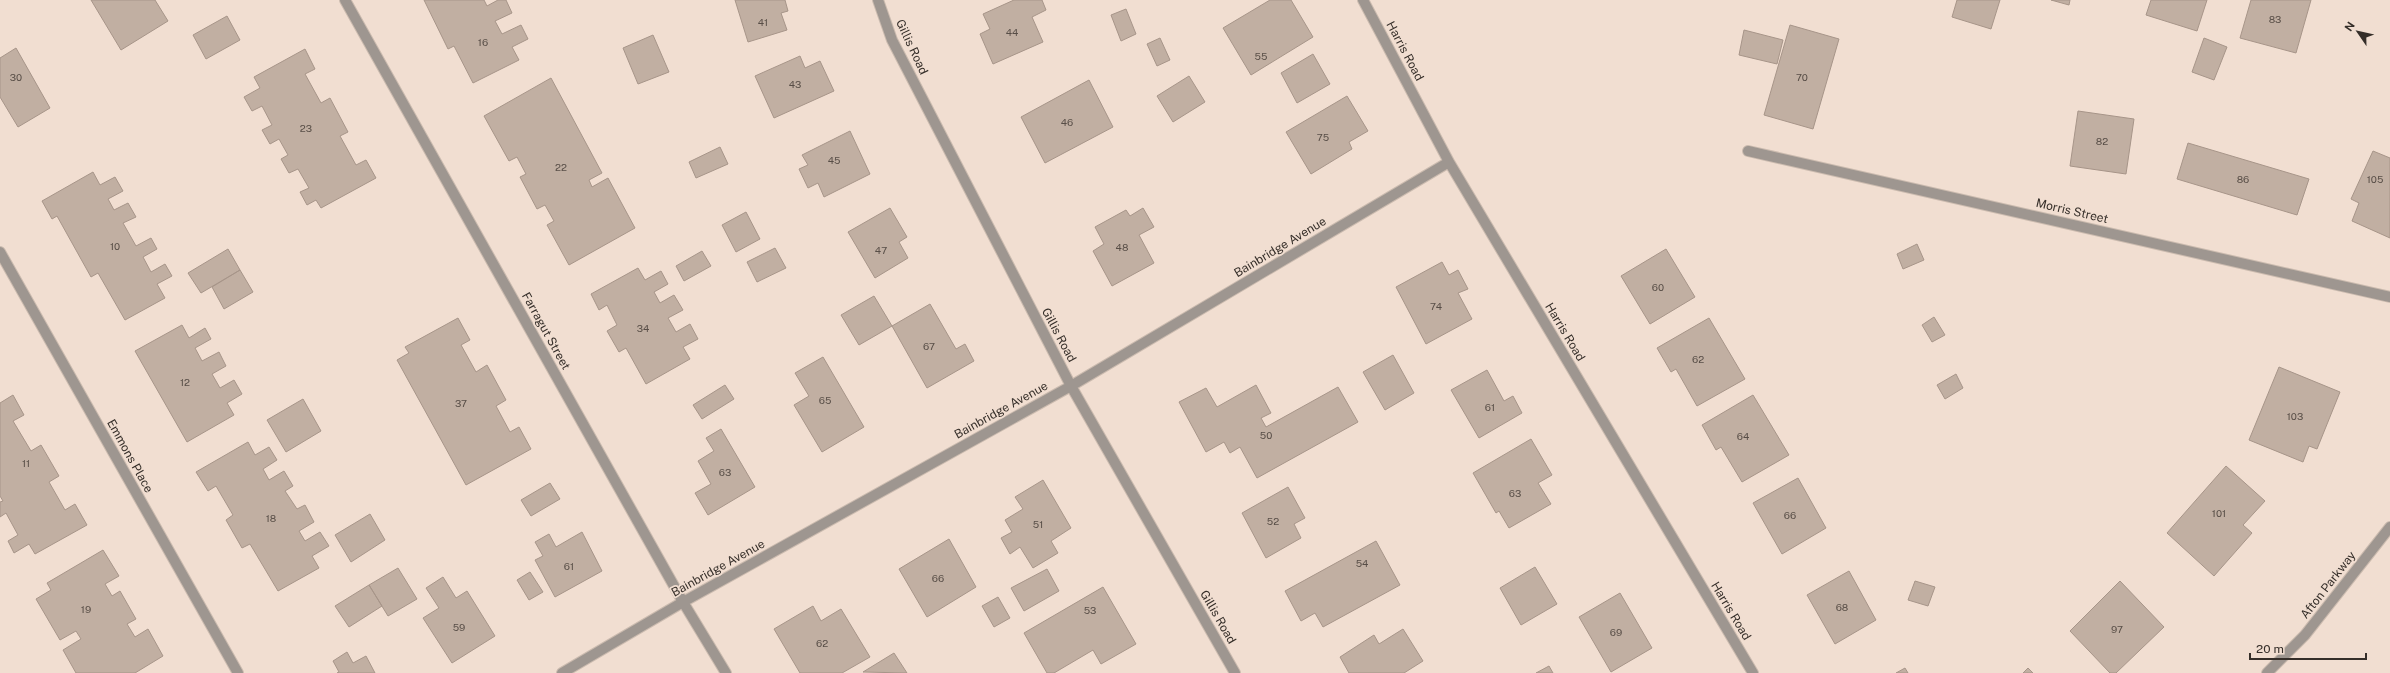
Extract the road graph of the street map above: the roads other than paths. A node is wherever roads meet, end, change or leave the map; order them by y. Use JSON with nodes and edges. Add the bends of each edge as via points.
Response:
{"nodes":[{"id":1,"x":345,"y":0,"type":"edge"},
{"id":2,"x":878,"y":0,"type":"edge"},
{"id":3,"x":1363,"y":0,"type":"edge"},
{"id":4,"x":1748,"y":151,"type":"dead end"},
{"id":5,"x":1449,"y":162,"type":"junction"},
{"id":6,"x":0,"y":252,"type":"edge"},
{"id":7,"x":2390,"y":297,"type":"edge"},
{"id":8,"x":1071,"y":386,"type":"junction"},
{"id":9,"x":2390,"y":527,"type":"edge"},
{"id":10,"x":684,"y":602,"type":"junction"},
{"id":11,"x":238,"y":673,"type":"edge"},
{"id":12,"x":562,"y":673,"type":"edge"},
{"id":13,"x":726,"y":673,"type":"edge"},
{"id":14,"x":1235,"y":673,"type":"edge"},
{"id":15,"x":1753,"y":673,"type":"edge"},
{"id":16,"x":2267,"y":673,"type":"edge"}],
"edges":[{"from":1,"to":10,"type":"street","name":"Farragut Street"},
{"from":2,"to":8,"type":"street","name":"Gillis Road","via":[[899,54]]},
{"from":3,"to":5,"type":"street","name":"Harris Road"},
{"from":4,"to":7,"type":"street","name":"Morris Street"},
{"from":5,"to":8,"type":"street","name":"Bainbridge Avenue"},
{"from":5,"to":15,"type":"street","name":"Harris Road"},
{"from":6,"to":11,"type":"street","name":"Emmons Place"},
{"from":8,"to":10,"type":"street","name":"Bainbridge Avenue"},
{"from":8,"to":14,"type":"street","name":"Gillis Road"},
{"from":9,"to":16,"type":"street","name":"Afton Parkway","via":[[2305,635]]},
{"from":10,"to":12,"type":"street","name":"Bainbridge Avenue"},
{"from":10,"to":13,"type":"street","name":"Farragut Street"}]}
